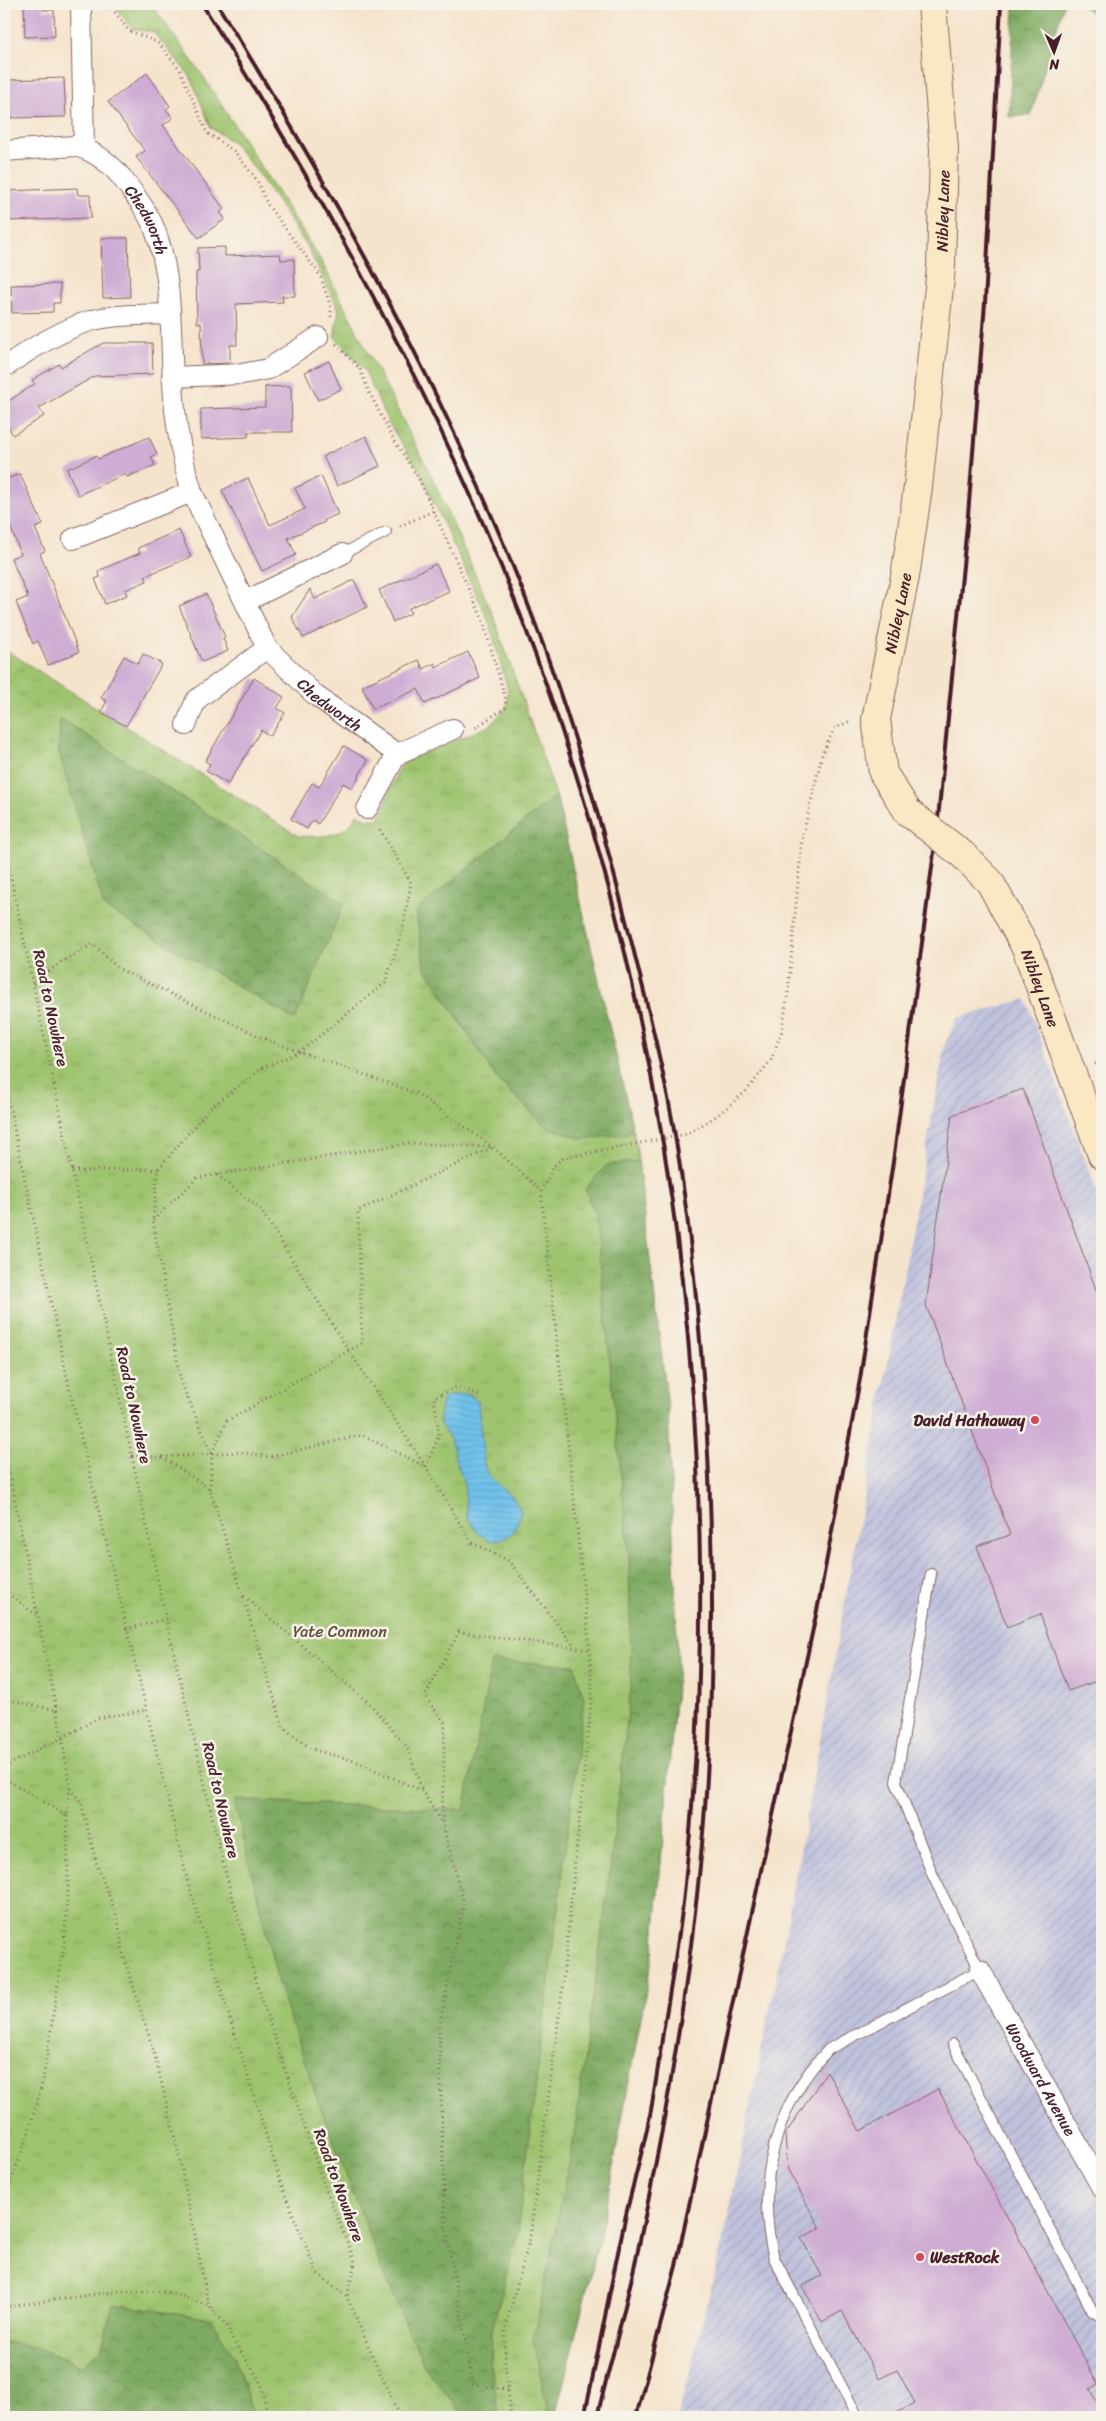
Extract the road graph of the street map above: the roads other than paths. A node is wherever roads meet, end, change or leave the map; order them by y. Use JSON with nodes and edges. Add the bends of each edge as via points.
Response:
{"nodes":[{"id":1,"x":81,"y":4,"type":"edge"},
{"id":2,"x":932,"y":4,"type":"edge"},
{"id":3,"x":84,"y":148,"type":"junction"},
{"id":4,"x":4,"y":151,"type":"edge"},
{"id":5,"x":169,"y":314,"type":"junction"},
{"id":6,"x":327,"y":333,"type":"road end"},
{"id":7,"x":8,"y":365,"type":"dead end"},
{"id":8,"x":172,"y":377,"type":"junction"},
{"id":9,"x":192,"y":492,"type":"junction"},
{"id":10,"x":386,"y":532,"type":"road end"},
{"id":11,"x":73,"y":539,"type":"dead end"},
{"id":12,"x":342,"y":554,"type":"joint"},
{"id":13,"x":246,"y":601,"type":"junction"},
{"id":14,"x":267,"y":648,"type":"junction"},
{"id":15,"x":186,"y":725,"type":"dead end"},
{"id":16,"x":453,"y":729,"type":"road end"},
{"id":17,"x":397,"y":754,"type":"junction"},
{"id":18,"x":368,"y":809,"type":"road end"},
{"id":19,"x":1102,"y":1155,"type":"edge"},
{"id":20,"x":931,"y":1574,"type":"dead end"},
{"id":21,"x":980,"y":1970,"type":"junction"},
{"id":22,"x":953,"y":2044,"type":"dead end"},
{"id":23,"x":1102,"y":2188,"type":"edge"},
{"id":24,"x":1102,"y":2316,"type":"edge"},
{"id":25,"x":858,"y":2417,"type":"edge"}],
"edges":[{"from":1,"to":3,"type":"street"},
{"from":2,"to":19,"type":"street","name":"Nibley Lane","bridge":true,"via":[[944,149],[940,268],[918,487],[906,568],[876,719],[883,773],[908,812],[963,855],[990,882],[1026,948]]},
{"from":3,"to":4,"type":"street"},
{"from":3,"to":5,"type":"street","name":"Chedworth","via":[[119,173],[142,204],[155,230],[163,258]]},
{"from":5,"to":7,"type":"street","via":[[92,321],[28,350]]},
{"from":5,"to":8,"type":"street","name":"Chedworth"},
{"from":6,"to":8,"type":"street","via":[[268,369],[242,374]]},
{"from":8,"to":9,"type":"street","name":"Chedworth","via":[[184,468]]},
{"from":9,"to":11,"type":"street"},
{"from":9,"to":13,"type":"street","name":"Chedworth"},
{"from":10,"to":12,"type":"lane"},
{"from":12,"to":13,"type":"street"},
{"from":13,"to":14,"type":"street","name":"Chedworth"},
{"from":14,"to":15,"type":"street","via":[[196,700]]},
{"from":14,"to":17,"type":"street","name":"Chedworth","via":[[315,695]]},
{"from":16,"to":17,"type":"street"},
{"from":17,"to":18,"type":"street"},
{"from":20,"to":21,"type":"lane","via":[[896,1782],[932,1876]]},
{"from":21,"to":23,"type":"street","name":"Woodward Avenue"},
{"from":21,"to":25,"type":"lane","via":[[829,2049],[811,2067],[780,2124],[767,2186],[768,2235],[774,2258]]},
{"from":22,"to":24,"type":"lane","via":[[1093,2312]]}]}
